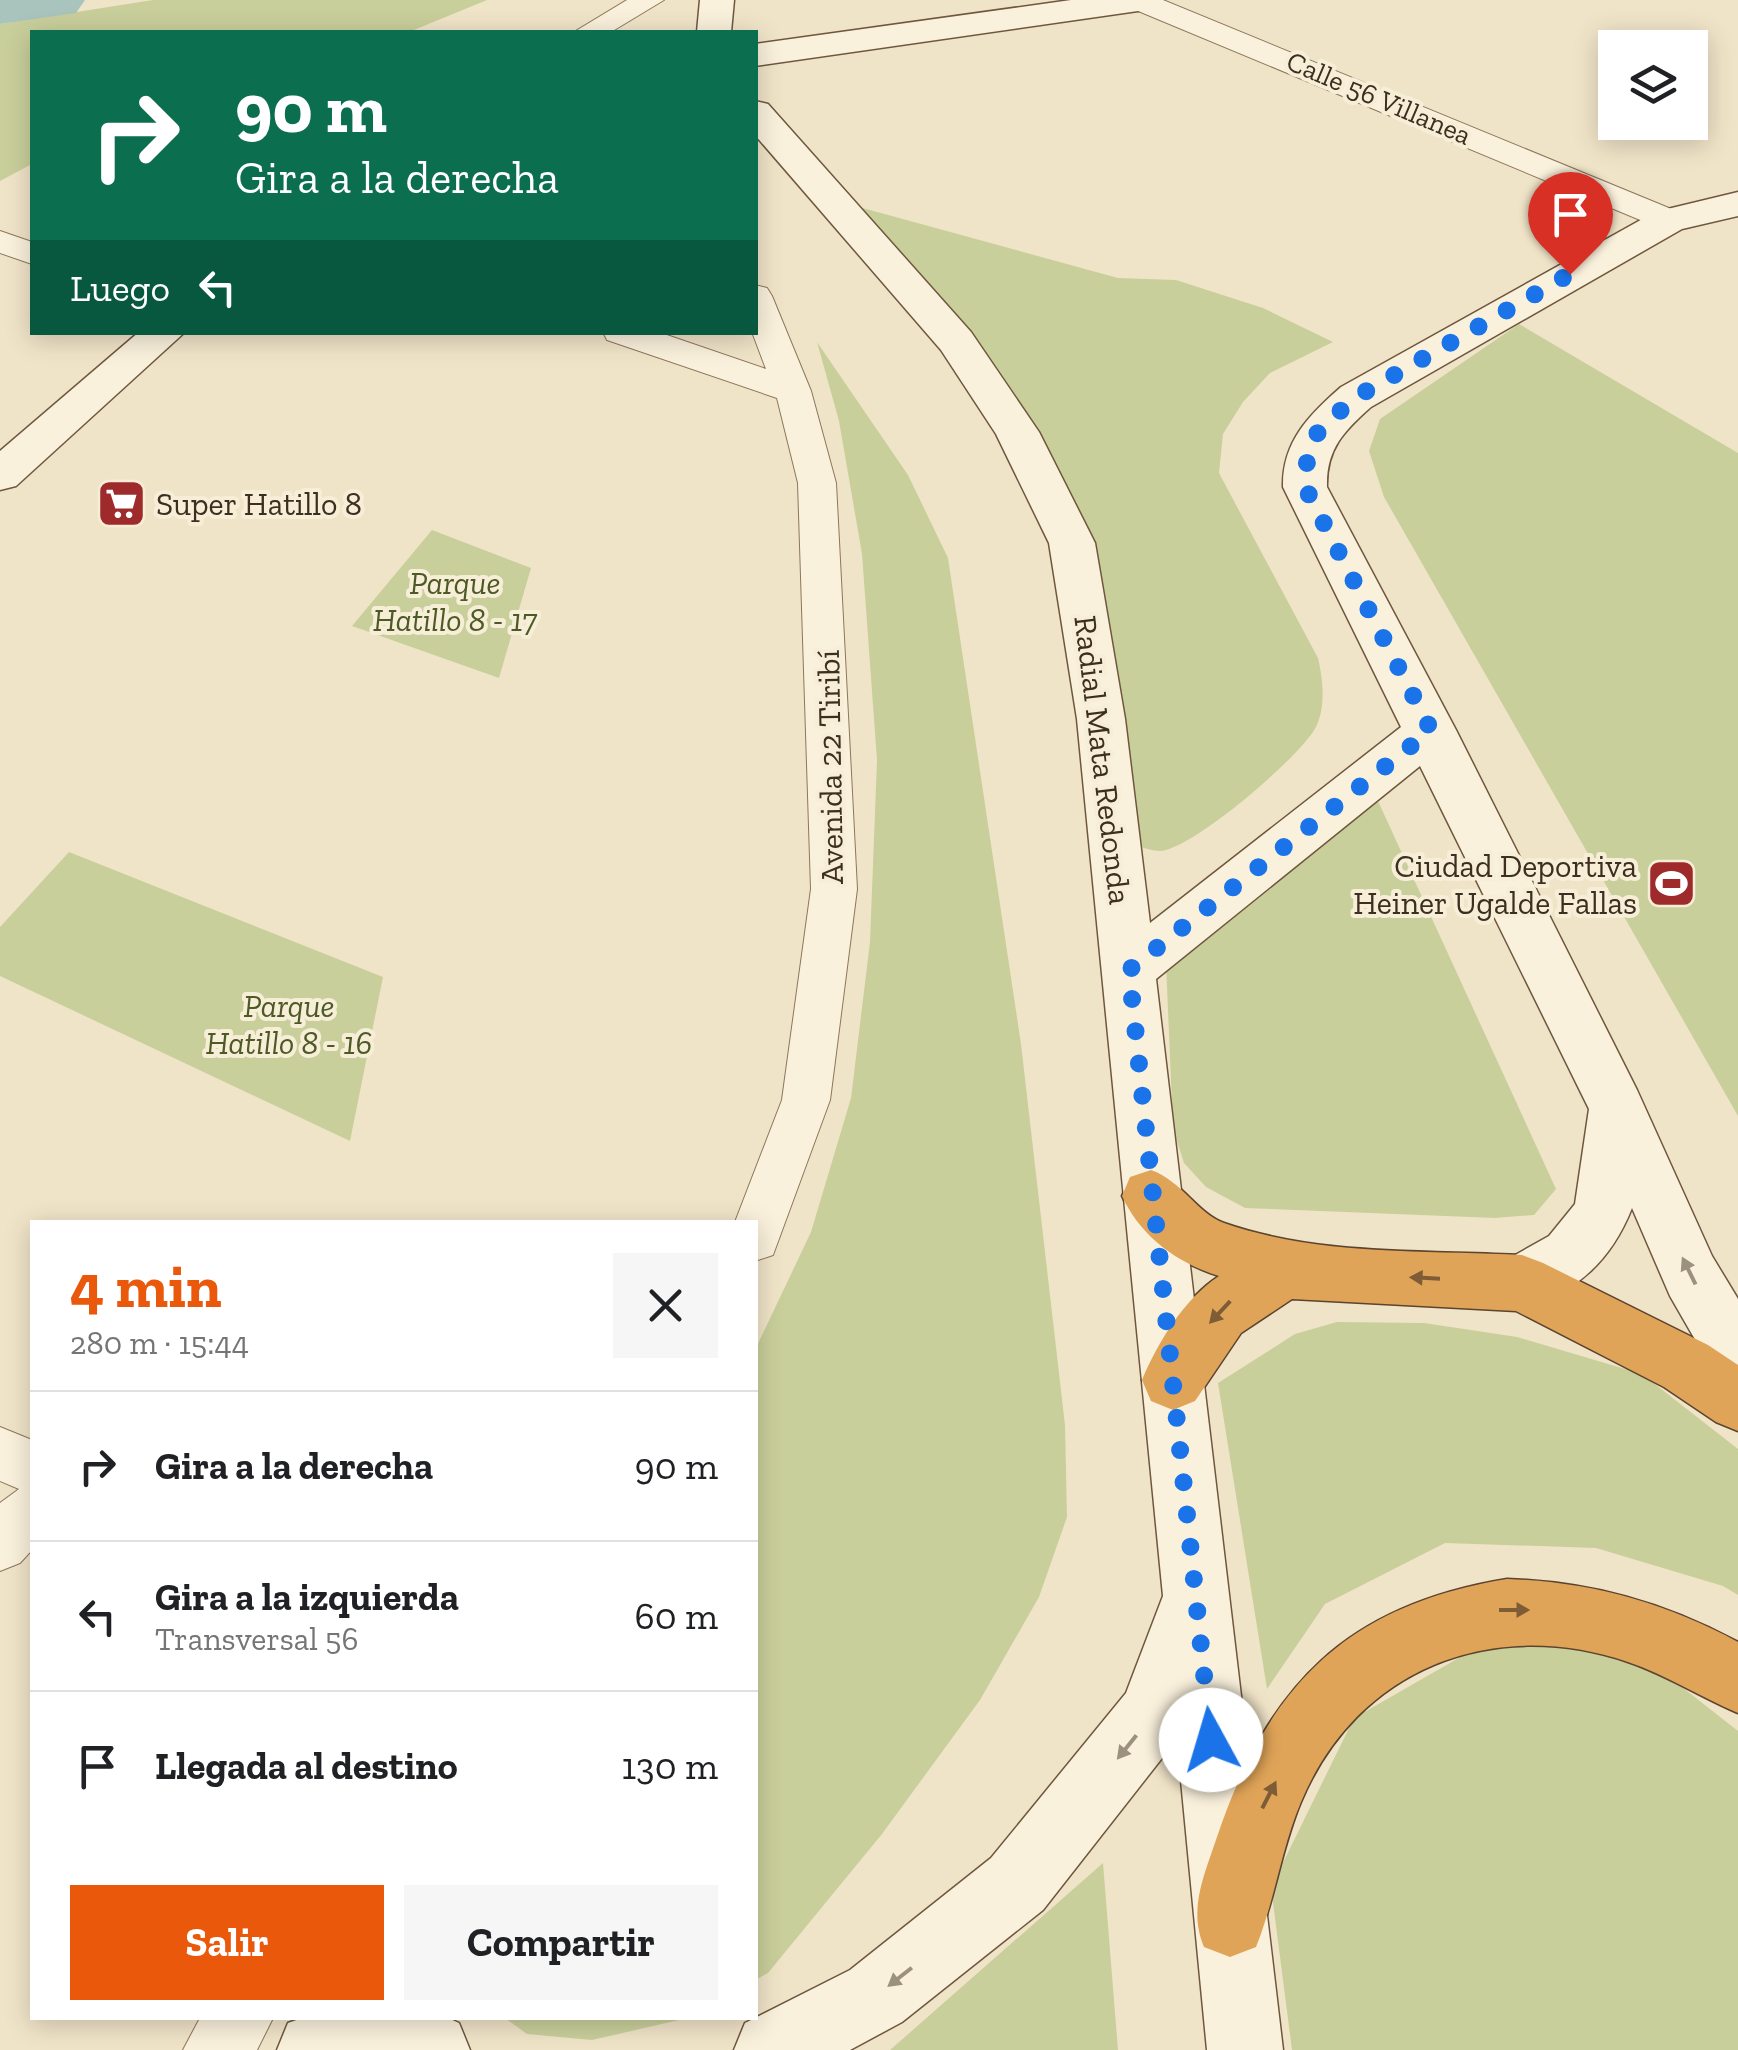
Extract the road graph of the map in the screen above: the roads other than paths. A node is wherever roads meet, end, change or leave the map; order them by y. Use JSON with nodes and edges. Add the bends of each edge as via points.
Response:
{"nodes":[{"id":1,"x":649,"y":0,"type":"edge"},
{"id":2,"x":717,"y":0,"type":"edge"},
{"id":3,"x":1144,"y":1,"type":"edge"},
{"id":4,"x":593,"y":30,"type":"edge"},
{"id":5,"x":714,"y":30,"type":"edge"},
{"id":6,"x":758,"y":53,"type":"edge"},
{"id":7,"x":758,"y":115,"type":"edge"},
{"id":8,"x":1615,"y":198,"type":"junction"},
{"id":9,"x":1738,"y":204,"type":"edge"},
{"id":10,"x":1668,"y":220,"type":"junction"},
{"id":11,"x":1631,"y":239,"type":"junction"},
{"id":12,"x":0,"y":241,"type":"edge"},
{"id":13,"x":30,"y":253,"type":"edge"},
{"id":14,"x":758,"y":304,"type":"edge"},
{"id":15,"x":163,"y":335,"type":"edge"},
{"id":16,"x":629,"y":335,"type":"edge"},
{"id":17,"x":793,"y":391,"type":"junction"},
{"id":18,"x":0,"y":475,"type":"edge"},
{"id":19,"x":1431,"y":730,"type":"junction"},
{"id":20,"x":1129,"y":970,"type":"junction"},
{"id":21,"x":1618,"y":1107,"type":"junction"},
{"id":22,"x":1151,"y":1196,"type":"junction"},
{"id":23,"x":758,"y":1230,"type":"edge"},
{"id":24,"x":1291,"y":1271,"type":"junction"},
{"id":25,"x":1522,"y":1283,"type":"junction"},
{"id":26,"x":1738,"y":1355,"type":"edge"},
{"id":27,"x":1173,"y":1380,"type":"junction"},
{"id":28,"x":1738,"y":1401,"type":"edge"},
{"id":29,"x":0,"y":1454,"type":"edge"},
{"id":30,"x":30,"y":1467,"type":"edge"},
{"id":31,"x":30,"y":1513,"type":"edge"},
{"id":32,"x":0,"y":1544,"type":"edge"},
{"id":33,"x":1196,"y":1596,"type":"junction"},
{"id":34,"x":1738,"y":1679,"type":"edge"},
{"id":35,"x":1230,"y":1920,"type":"junction"},
{"id":36,"x":239,"y":2020,"type":"edge"},
{"id":37,"x":414,"y":2035,"type":"edge"},
{"id":38,"x":216,"y":2050,"type":"edge"},
{"id":39,"x":314,"y":2050,"type":"edge"},
{"id":40,"x":772,"y":2050,"type":"edge"},
{"id":41,"x":1245,"y":2050,"type":"edge"}],
"edges":[{"from":1,"to":4,"type":"street"},
{"from":2,"to":5,"type":"main road"},
{"from":3,"to":6,"type":"main road"},
{"from":3,"to":8,"type":"street","name":"Calle 56 Villanea"},
{"from":7,"to":20,"type":"main road","name":"Radial Mata Redonda","via":[[956,341],[1018,432],[1072,543],[1102,718]]},
{"from":8,"to":10,"type":"street","name":"Calle 56 Villanea"},
{"from":8,"to":11,"type":"street"},
{"from":9,"to":10,"type":"main road"},
{"from":10,"to":11,"type":"main road"},
{"from":11,"to":19,"type":"main road","via":[[1356,397],[1308,449],[1305,487]]},
{"from":12,"to":13,"type":"street"},
{"from":14,"to":17,"type":"street","name":"Avenida 22 Tiribí"},
{"from":15,"to":18,"type":"main road"},
{"from":16,"to":17,"type":"street"},
{"from":17,"to":23,"type":"street","name":"Avenida 22 Tiribí","via":[[817,483],[823,545],[834,889],[806,1100]]},
{"from":19,"to":20,"type":"main road"},
{"from":19,"to":21,"type":"main road"},
{"from":20,"to":22,"type":"main road","name":"Radial Mata Redonda"},
{"from":21,"to":25,"type":"main road","via":[[1604,1210],[1576,1251]]},
{"from":26,"to":21,"type":"main road","one_way":true,"via":[[1691,1276]]},
{"from":22,"to":24,"type":"highway","via":[[1200,1243]]},
{"from":22,"to":27,"type":"main road","name":"Radial Mata Redonda"},
{"from":25,"to":24,"type":"highway","one_way":true},
{"from":24,"to":27,"type":"highway","one_way":true,"via":[[1219,1308]]},
{"from":25,"to":28,"type":"highway","via":[[1686,1366]]},
{"from":27,"to":33,"type":"main road","name":"Radial Mata Redonda"},
{"from":29,"to":30,"type":"street"},
{"from":31,"to":32,"type":"street"},
{"from":33,"to":35,"type":"main road","name":"Radial Mata Redonda"},
{"from":33,"to":40,"type":"main road","one_way":true,"via":[[1152,1715],[1017,1884],[876,1996]]},
{"from":35,"to":34,"type":"highway","one_way":true,"via":[[1255,1822],[1302,1732],[1344,1683],[1414,1636],[1462,1616],[1506,1608],[1551,1611],[1669,1641]]},
{"from":35,"to":41,"type":"main road","name":"Radial Mata Redonda"},
{"from":36,"to":38,"type":"street"},
{"from":37,"to":39,"type":"main road"}]}
